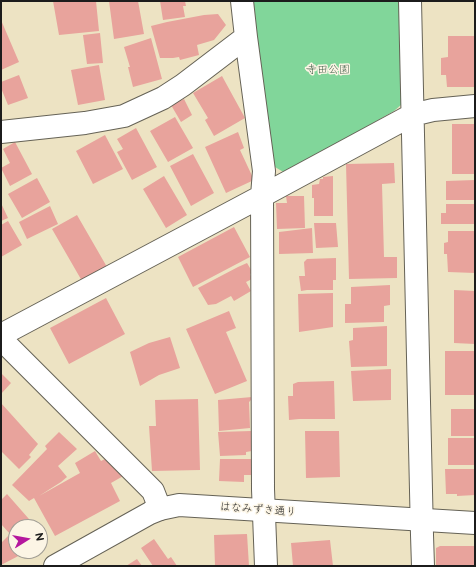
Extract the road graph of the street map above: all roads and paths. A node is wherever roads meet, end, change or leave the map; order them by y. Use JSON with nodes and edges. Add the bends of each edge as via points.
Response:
{"nodes":[{"id":1,"x":242,"y":1,"type":"edge"},
{"id":2,"x":410,"y":1,"type":"edge"},
{"id":3,"x":246,"y":37,"type":"junction"},
{"id":4,"x":475,"y":106,"type":"edge"},
{"id":5,"x":412,"y":115,"type":"junction"},
{"id":6,"x":1,"y":132,"type":"edge"},
{"id":7,"x":262,"y":196,"type":"junction"},
{"id":8,"x":1,"y":335,"type":"edge"},
{"id":9,"x":1,"y":339,"type":"edge"},
{"id":10,"x":160,"y":509,"type":"junction"},
{"id":11,"x":264,"y":510,"type":"junction"},
{"id":12,"x":422,"y":520,"type":"junction"},
{"id":13,"x":475,"y":523,"type":"edge"},
{"id":14,"x":55,"y":566,"type":"edge"},
{"id":15,"x":266,"y":566,"type":"edge"},
{"id":16,"x":423,"y":566,"type":"edge"}],
"edges":[{"from":1,"to":3,"type":"street"},
{"from":2,"to":5,"type":"street"},
{"from":3,"to":6,"type":"street","via":[[183,85],[124,116]]},
{"from":3,"to":7,"type":"street","via":[[264,171]]},
{"from":4,"to":5,"type":"street"},
{"from":5,"to":7,"type":"street"},
{"from":5,"to":12,"type":"street"},
{"from":7,"to":8,"type":"street"},
{"from":7,"to":11,"type":"street"},
{"from":9,"to":10,"type":"street","via":[[153,491]]},
{"from":10,"to":11,"type":"street","name":"はなみずき通り","via":[[179,505]]},
{"from":10,"to":14,"type":"street","name":"はなみずき通り"},
{"from":11,"to":12,"type":"street","name":"はなみずき通り"},
{"from":11,"to":15,"type":"street"},
{"from":12,"to":13,"type":"street","name":"はなみずき通り"},
{"from":12,"to":16,"type":"street"}]}
